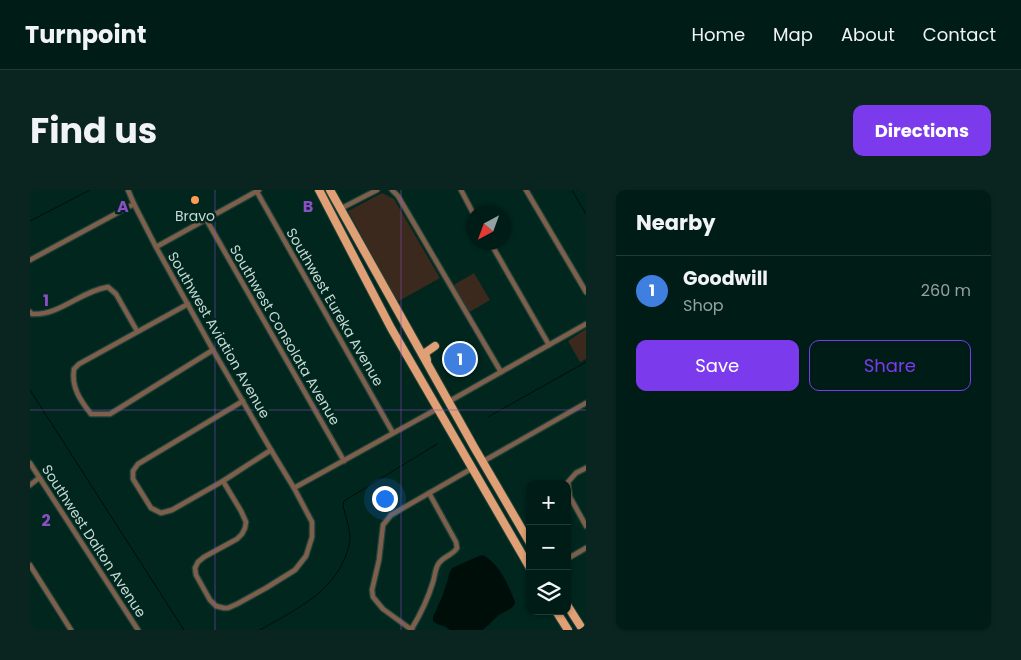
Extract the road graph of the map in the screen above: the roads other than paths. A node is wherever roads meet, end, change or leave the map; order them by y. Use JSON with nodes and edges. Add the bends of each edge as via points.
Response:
{"nodes":[{"id":1,"x":128,"y":190,"type":"edge"},
{"id":2,"x":319,"y":190,"type":"edge"},
{"id":3,"x":330,"y":190,"type":"edge"},
{"id":4,"x":377,"y":190,"type":"edge"},
{"id":5,"x":392,"y":190,"type":"edge"},
{"id":6,"x":461,"y":190,"type":"edge"},
{"id":7,"x":526,"y":190,"type":"edge"},
{"id":8,"x":258,"y":191,"type":"edge"},
{"id":9,"x":134,"y":204,"type":"junction"},
{"id":10,"x":469,"y":205,"type":"edge"},
{"id":11,"x":340,"y":209,"type":"junction"},
{"id":12,"x":206,"y":220,"type":"junction"},
{"id":13,"x":156,"y":247,"type":"junction"},
{"id":14,"x":495,"y":250,"type":"edge"},
{"id":15,"x":30,"y":260,"type":"edge"},
{"id":16,"x":586,"y":292,"type":"edge"},
{"id":17,"x":188,"y":304,"type":"junction"},
{"id":18,"x":30,"y":312,"type":"edge"},
{"id":19,"x":586,"y":324,"type":"edge"},
{"id":20,"x":137,"y":331,"type":"junction"},
{"id":21,"x":548,"y":345,"type":"junction"},
{"id":22,"x":418,"y":348,"type":"junction"},
{"id":23,"x":213,"y":350,"type":"junction"},
{"id":24,"x":414,"y":369,"type":"junction"},
{"id":25,"x":501,"y":372,"type":"junction"},
{"id":26,"x":442,"y":391,"type":"junction"},
{"id":27,"x":243,"y":401,"type":"junction"},
{"id":28,"x":448,"y":402,"type":"junction"},
{"id":29,"x":586,"y":403,"type":"edge"},
{"id":30,"x":437,"y":409,"type":"junction"},
{"id":31,"x":393,"y":433,"type":"junction"},
{"id":32,"x":474,"y":447,"type":"junction"},
{"id":33,"x":271,"y":450,"type":"junction"},
{"id":34,"x":344,"y":461,"type":"junction"},
{"id":35,"x":482,"y":462,"type":"junction"},
{"id":36,"x":30,"y":463,"type":"edge"},
{"id":37,"x":586,"y":468,"type":"edge"},
{"id":38,"x":471,"y":469,"type":"junction"},
{"id":39,"x":39,"y":478,"type":"junction"},
{"id":40,"x":223,"y":481,"type":"junction"},
{"id":41,"x":30,"y":484,"type":"edge"},
{"id":42,"x":294,"y":488,"type":"junction"},
{"id":43,"x":428,"y":493,"type":"junction"},
{"id":44,"x":586,"y":526,"type":"edge"},
{"id":45,"x":526,"y":536,"type":"edge"},
{"id":46,"x":586,"y":548,"type":"edge"},
{"id":47,"x":571,"y":557,"type":"edge"},
{"id":48,"x":526,"y":561,"type":"edge"},
{"id":49,"x":30,"y":565,"type":"edge"},
{"id":50,"x":571,"y":611,"type":"edge"},
{"id":51,"x":559,"y":615,"type":"edge"},
{"id":52,"x":71,"y":630,"type":"edge"},
{"id":53,"x":138,"y":630,"type":"edge"},
{"id":54,"x":412,"y":630,"type":"edge"},
{"id":55,"x":568,"y":630,"type":"edge"},
{"id":56,"x":583,"y":630,"type":"edge"}],
"edges":[{"from":1,"to":9,"type":"street","name":"Southwest Aviation Avenue"},
{"from":2,"to":24,"type":"main road"},
{"from":3,"to":11,"type":"main road"},
{"from":4,"to":11,"type":"street"},
{"from":5,"to":25,"type":"street"},
{"from":6,"to":10,"type":"street"},
{"from":7,"to":16,"type":"street"},
{"from":8,"to":12,"type":"street"},
{"from":8,"to":31,"type":"street","name":"Southwest Eureka Avenue"},
{"from":9,"to":13,"type":"street","name":"Southwest Aviation Avenue"},
{"from":9,"to":15,"type":"street"},
{"from":11,"to":22,"type":"main road"},
{"from":12,"to":13,"type":"street"},
{"from":12,"to":34,"type":"street","name":"Southwest Consolata Avenue"},
{"from":13,"to":17,"type":"street","name":"Southwest Aviation Avenue"},
{"from":14,"to":21,"type":"street"},
{"from":17,"to":20,"type":"street"},
{"from":17,"to":23,"type":"street","name":"Southwest Aviation Avenue"},
{"from":18,"to":20,"type":"street","via":[[41,315],[98,288],[108,287],[116,294]]},
{"from":19,"to":21,"type":"street"},
{"from":20,"to":23,"type":"street","via":[[74,369],[72,380],[80,400],[91,414],[110,414]]},
{"from":21,"to":25,"type":"street"},
{"from":22,"to":26,"type":"main road"},
{"from":22,"to":26,"type":"main road","via":[[423,350],[435,346],[425,355]]},
{"from":23,"to":27,"type":"street","name":"Southwest Aviation Avenue"},
{"from":24,"to":28,"type":"main road","via":[[435,400]]},
{"from":24,"to":30,"type":"main road"},
{"from":25,"to":28,"type":"street"},
{"from":26,"to":28,"type":"main road"},
{"from":27,"to":33,"type":"street","name":"Southwest Aviation Avenue"},
{"from":27,"to":40,"type":"street","via":[[138,464],[133,471],[133,479],[151,508],[161,513]]},
{"from":28,"to":32,"type":"main road"},
{"from":29,"to":35,"type":"street"},
{"from":30,"to":31,"type":"street"},
{"from":30,"to":32,"type":"main road","via":[[448,411],[462,437]]},
{"from":30,"to":38,"type":"main road"},
{"from":31,"to":34,"type":"street"},
{"from":32,"to":35,"type":"main road"},
{"from":33,"to":40,"type":"street"},
{"from":33,"to":42,"type":"street","name":"Southwest Aviation Avenue"},
{"from":34,"to":42,"type":"street"},
{"from":35,"to":45,"type":"main road"},
{"from":36,"to":39,"type":"street","name":"Southwest Dalton Avenue"},
{"from":37,"to":44,"type":"street","via":[[568,482],[570,497]]},
{"from":38,"to":43,"type":"street"},
{"from":38,"to":48,"type":"main road"},
{"from":39,"to":41,"type":"street"},
{"from":39,"to":53,"type":"street","name":"Southwest Dalton Avenue"},
{"from":40,"to":42,"type":"street","name":"Southwest Aviation Avenue","via":[[242,511],[245,528],[237,539],[204,557],[196,568],[196,575],[210,600],[220,608],[228,608],[266,588],[295,570],[306,556],[312,537],[312,522]]},
{"from":43,"to":54,"type":"street","via":[[457,548],[439,563]]},
{"from":43,"to":54,"type":"street","via":[[391,515],[383,525],[372,590],[373,597],[384,609]]},
{"from":46,"to":47,"type":"street"},
{"from":49,"to":52,"type":"street"},
{"from":50,"to":56,"type":"main road"},
{"from":51,"to":55,"type":"main road"}]}
